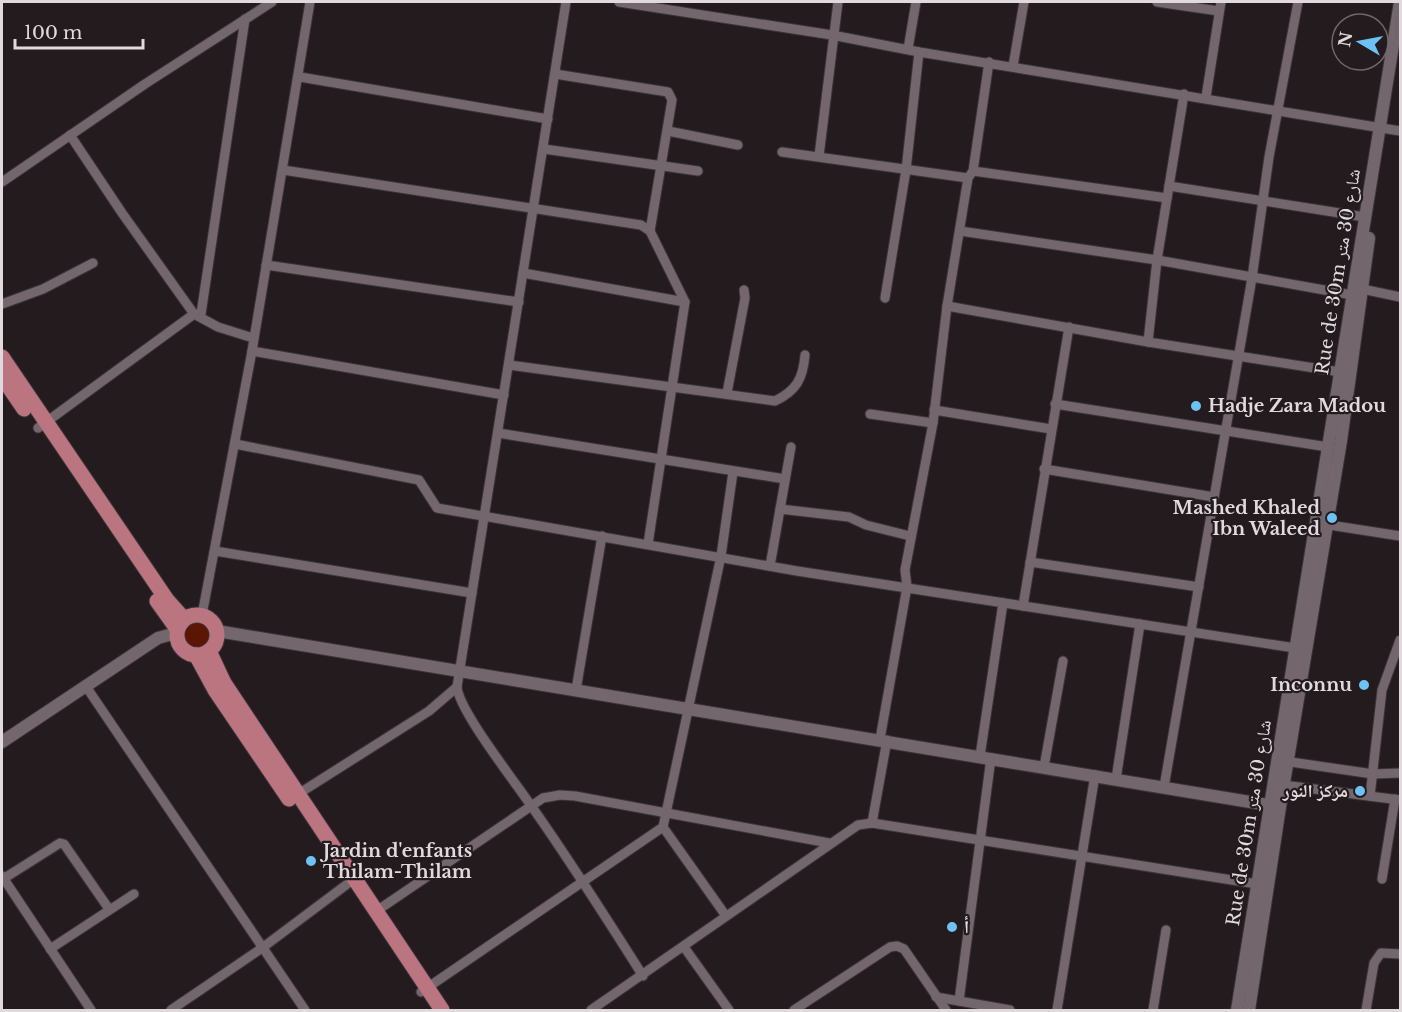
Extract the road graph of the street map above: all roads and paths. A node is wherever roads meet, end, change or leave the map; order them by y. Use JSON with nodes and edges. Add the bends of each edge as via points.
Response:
{"nodes":[{"id":1,"x":272,"y":2,"type":"edge"},
{"id":2,"x":310,"y":2,"type":"edge"},
{"id":3,"x":566,"y":2,"type":"edge"},
{"id":4,"x":619,"y":2,"type":"edge"},
{"id":5,"x":838,"y":2,"type":"edge"},
{"id":6,"x":916,"y":2,"type":"edge"},
{"id":7,"x":1024,"y":2,"type":"edge"},
{"id":8,"x":1157,"y":2,"type":"edge"},
{"id":9,"x":1298,"y":2,"type":"edge"},
{"id":10,"x":1400,"y":2,"type":"edge"},
{"id":11,"x":1220,"y":6,"type":"edge"},
{"id":12,"x":245,"y":19,"type":"junction"},
{"id":13,"x":832,"y":35,"type":"junction"},
{"id":14,"x":1401,"y":41,"type":"edge"},
{"id":15,"x":908,"y":49,"type":"junction"},
{"id":16,"x":919,"y":52,"type":"junction"},
{"id":17,"x":989,"y":62,"type":"junction"},
{"id":18,"x":1013,"y":66,"type":"junction"},
{"id":19,"x":555,"y":74,"type":"junction"},
{"id":20,"x":300,"y":77,"type":"junction"},
{"id":21,"x":1184,"y":94,"type":"junction"},
{"id":22,"x":1206,"y":97,"type":"junction"},
{"id":23,"x":1278,"y":111,"type":"junction"},
{"id":24,"x":548,"y":119,"type":"junction"},
{"id":25,"x":1382,"y":127,"type":"junction"},
{"id":26,"x":668,"y":131,"type":"junction"},
{"id":27,"x":1401,"y":131,"type":"edge"},
{"id":28,"x":70,"y":135,"type":"junction"},
{"id":29,"x":738,"y":144,"type":"dead end"},
{"id":30,"x":544,"y":149,"type":"junction"},
{"id":31,"x":782,"y":152,"type":"dead end"},
{"id":32,"x":819,"y":156,"type":"junction"},
{"id":33,"x":663,"y":166,"type":"junction"},
{"id":34,"x":283,"y":170,"type":"junction"},
{"id":35,"x":906,"y":170,"type":"junction"},
{"id":36,"x":698,"y":171,"type":"dead end"},
{"id":37,"x":970,"y":174,"type":"junction"},
{"id":38,"x":2,"y":182,"type":"edge"},
{"id":39,"x":1169,"y":186,"type":"junction"},
{"id":40,"x":1167,"y":198,"type":"junction"},
{"id":41,"x":1263,"y":202,"type":"junction"},
{"id":42,"x":534,"y":207,"type":"junction"},
{"id":43,"x":1365,"y":217,"type":"junction"},
{"id":44,"x":650,"y":231,"type":"junction"},
{"id":45,"x":960,"y":231,"type":"junction"},
{"id":46,"x":1157,"y":260,"type":"junction"},
{"id":47,"x":93,"y":263,"type":"dead end"},
{"id":48,"x":266,"y":265,"type":"junction"},
{"id":49,"x":523,"y":273,"type":"junction"},
{"id":50,"x":1252,"y":278,"type":"junction"},
{"id":51,"x":744,"y":290,"type":"dead end"},
{"id":52,"x":1357,"y":292,"type":"junction"},
{"id":53,"x":1401,"y":297,"type":"edge"},
{"id":54,"x":885,"y":298,"type":"dead end"},
{"id":55,"x":519,"y":302,"type":"junction"},
{"id":56,"x":685,"y":302,"type":"junction"},
{"id":57,"x":2,"y":304,"type":"edge"},
{"id":58,"x":947,"y":306,"type":"junction"},
{"id":59,"x":194,"y":314,"type":"junction"},
{"id":60,"x":1069,"y":327,"type":"junction"},
{"id":61,"x":254,"y":338,"type":"junction"},
{"id":62,"x":1148,"y":342,"type":"junction"},
{"id":63,"x":252,"y":351,"type":"junction"},
{"id":64,"x":1238,"y":355,"type":"junction"},
{"id":65,"x":805,"y":356,"type":"dead end"},
{"id":66,"x":2,"y":357,"type":"edge"},
{"id":67,"x":509,"y":364,"type":"junction"},
{"id":68,"x":1340,"y":372,"type":"junction"},
{"id":69,"x":2,"y":377,"type":"edge"},
{"id":70,"x":674,"y":387,"type":"junction"},
{"id":71,"x":727,"y":393,"type":"junction"},
{"id":72,"x":504,"y":395,"type":"junction"},
{"id":73,"x":1055,"y":404,"type":"junction"},
{"id":74,"x":934,"y":410,"type":"junction"},
{"id":75,"x":870,"y":414,"type":"dead end"},
{"id":76,"x":933,"y":423,"type":"junction"},
{"id":77,"x":42,"y":425,"type":"junction"},
{"id":78,"x":1051,"y":429,"type":"junction"},
{"id":79,"x":1225,"y":432,"type":"junction"},
{"id":80,"x":498,"y":434,"type":"junction"},
{"id":81,"x":235,"y":444,"type":"junction"},
{"id":82,"x":791,"y":447,"type":"dead end"},
{"id":83,"x":1328,"y":447,"type":"junction"},
{"id":84,"x":663,"y":461,"type":"junction"},
{"id":85,"x":1044,"y":469,"type":"junction"},
{"id":86,"x":733,"y":472,"type":"junction"},
{"id":87,"x":785,"y":478,"type":"junction"},
{"id":88,"x":1214,"y":497,"type":"junction"},
{"id":89,"x":780,"y":510,"type":"junction"},
{"id":90,"x":485,"y":516,"type":"junction"},
{"id":91,"x":1321,"y":524,"type":"junction"},
{"id":92,"x":910,"y":536,"type":"junction"},
{"id":93,"x":1401,"y":536,"type":"edge"},
{"id":94,"x":602,"y":537,"type":"junction"},
{"id":95,"x":648,"y":544,"type":"junction"},
{"id":96,"x":215,"y":551,"type":"junction"},
{"id":97,"x":720,"y":556,"type":"junction"},
{"id":98,"x":1030,"y":562,"type":"junction"},
{"id":99,"x":770,"y":566,"type":"junction"},
{"id":100,"x":907,"y":587,"type":"junction"},
{"id":101,"x":1199,"y":587,"type":"junction"},
{"id":102,"x":472,"y":593,"type":"junction"},
{"id":103,"x":1003,"y":603,"type":"junction"},
{"id":104,"x":1023,"y":606,"type":"junction"},
{"id":105,"x":202,"y":615,"type":"junction"},
{"id":106,"x":1140,"y":624,"type":"junction"},
{"id":107,"x":179,"y":627,"type":"junction"},
{"id":108,"x":217,"y":631,"type":"junction"},
{"id":109,"x":1191,"y":632,"type":"junction"},
{"id":110,"x":1401,"y":640,"type":"edge"},
{"id":111,"x":1295,"y":648,"type":"junction"},
{"id":112,"x":203,"y":653,"type":"junction"},
{"id":113,"x":1063,"y":661,"type":"dead end"},
{"id":114,"x":460,"y":672,"type":"junction"},
{"id":115,"x":86,"y":685,"type":"junction"},
{"id":116,"x":457,"y":687,"type":"junction"},
{"id":117,"x":576,"y":690,"type":"junction"},
{"id":118,"x":688,"y":708,"type":"junction"},
{"id":119,"x":883,"y":740,"type":"junction"},
{"id":120,"x":2,"y":742,"type":"edge"},
{"id":121,"x":985,"y":757,"type":"junction"},
{"id":122,"x":1282,"y":760,"type":"junction"},
{"id":123,"x":1044,"y":767,"type":"junction"},
{"id":124,"x":1401,"y":773,"type":"edge"},
{"id":125,"x":1372,"y":774,"type":"junction"},
{"id":126,"x":1095,"y":775,"type":"junction"},
{"id":127,"x":1116,"y":779,"type":"junction"},
{"id":128,"x":1283,"y":784,"type":"junction"},
{"id":129,"x":1164,"y":787,"type":"junction"},
{"id":130,"x":294,"y":796,"type":"junction"},
{"id":131,"x":1370,"y":796,"type":"junction"},
{"id":132,"x":1398,"y":800,"type":"edge"},
{"id":133,"x":532,"y":806,"type":"junction"},
{"id":134,"x":1274,"y":806,"type":"junction"},
{"id":135,"x":666,"y":812,"type":"junction"},
{"id":136,"x":872,"y":823,"type":"junction"},
{"id":137,"x":663,"y":827,"type":"junction"},
{"id":138,"x":979,"y":840,"type":"junction"},
{"id":139,"x":829,"y":843,"type":"junction"},
{"id":140,"x":1082,"y":857,"type":"junction"},
{"id":141,"x":2,"y":877,"type":"edge"},
{"id":142,"x":1382,"y":879,"type":"dead end"},
{"id":143,"x":350,"y":881,"type":"junction"},
{"id":144,"x":583,"y":882,"type":"junction"},
{"id":145,"x":1257,"y":884,"type":"junction"},
{"id":146,"x":134,"y":894,"type":"dead end"},
{"id":147,"x":110,"y":909,"type":"junction"},
{"id":148,"x":375,"y":912,"type":"junction"},
{"id":149,"x":726,"y":916,"type":"junction"},
{"id":150,"x":1166,"y":930,"type":"dead end"},
{"id":151,"x":684,"y":947,"type":"junction"},
{"id":152,"x":262,"y":948,"type":"junction"},
{"id":153,"x":50,"y":949,"type":"junction"},
{"id":154,"x":1401,"y":954,"type":"edge"},
{"id":155,"x":643,"y":976,"type":"junction"},
{"id":156,"x":424,"y":990,"type":"junction"},
{"id":157,"x":936,"y":997,"type":"junction"},
{"id":158,"x":958,"y":1001,"type":"junction"},
{"id":159,"x":91,"y":1011,"type":"edge"},
{"id":160,"x":171,"y":1011,"type":"edge"},
{"id":161,"x":305,"y":1011,"type":"edge"},
{"id":162,"x":433,"y":1011,"type":"edge"},
{"id":163,"x":442,"y":1011,"type":"edge"},
{"id":164,"x":591,"y":1011,"type":"edge"},
{"id":165,"x":729,"y":1011,"type":"edge"},
{"id":166,"x":794,"y":1011,"type":"edge"},
{"id":167,"x":946,"y":1011,"type":"edge"},
{"id":168,"x":1010,"y":1011,"type":"edge"},
{"id":169,"x":1056,"y":1011,"type":"edge"},
{"id":170,"x":1153,"y":1011,"type":"edge"},
{"id":171,"x":1237,"y":1011,"type":"edge"},
{"id":172,"x":1249,"y":1011,"type":"edge"},
{"id":173,"x":1366,"y":1011,"type":"edge"}],
"edges":[{"from":1,"to":12,"type":"street"},
{"from":2,"to":20,"type":"street"},
{"from":3,"to":19,"type":"street"},
{"from":4,"to":13,"type":"street"},
{"from":5,"to":13,"type":"street"},
{"from":6,"to":15,"type":"street"},
{"from":7,"to":18,"type":"street"},
{"from":8,"to":11,"type":"street"},
{"from":9,"to":23,"type":"street"},
{"from":10,"to":25,"type":"street","name":"Rue de 30m شارع 30 متر"},
{"from":11,"to":22,"type":"street"},
{"from":12,"to":28,"type":"street"},
{"from":12,"to":59,"type":"street","via":[[203,308],[201,314]]},
{"from":13,"to":15,"type":"street"},
{"from":13,"to":32,"type":"street"},
{"from":14,"to":25,"type":"street","name":"Rue de 30m شارع 30 متر"},
{"from":15,"to":16,"type":"street"},
{"from":16,"to":17,"type":"street"},
{"from":16,"to":35,"type":"street"},
{"from":17,"to":18,"type":"street"},
{"from":17,"to":37,"type":"street"},
{"from":18,"to":21,"type":"street"},
{"from":19,"to":24,"type":"street"},
{"from":19,"to":26,"type":"street","via":[[668,92],[672,100]]},
{"from":20,"to":24,"type":"street"},
{"from":20,"to":34,"type":"street"},
{"from":21,"to":22,"type":"street"},
{"from":21,"to":39,"type":"street"},
{"from":22,"to":23,"type":"street"},
{"from":23,"to":25,"type":"street"},
{"from":23,"to":41,"type":"street"},
{"from":24,"to":30,"type":"street"},
{"from":25,"to":27,"type":"street"},
{"from":25,"to":43,"type":"street","name":"Rue de 30m شارع 30 متر"},
{"from":25,"to":52,"type":"street","name":"Rue de 30m شارع 30 متر"},
{"from":26,"to":29,"type":"street"},
{"from":26,"to":33,"type":"street"},
{"from":28,"to":38,"type":"street"},
{"from":28,"to":59,"type":"street"},
{"from":30,"to":33,"type":"street"},
{"from":30,"to":42,"type":"street"},
{"from":31,"to":32,"type":"street"},
{"from":32,"to":35,"type":"street"},
{"from":33,"to":36,"type":"street"},
{"from":33,"to":44,"type":"street"},
{"from":34,"to":42,"type":"street"},
{"from":34,"to":48,"type":"street"},
{"from":35,"to":37,"type":"street"},
{"from":35,"to":54,"type":"street"},
{"from":37,"to":40,"type":"street"},
{"from":37,"to":45,"type":"street"},
{"from":39,"to":40,"type":"street"},
{"from":39,"to":41,"type":"street"},
{"from":40,"to":46,"type":"street"},
{"from":41,"to":43,"type":"street"},
{"from":41,"to":50,"type":"street"},
{"from":42,"to":44,"type":"street","via":[[641,225]]},
{"from":42,"to":49,"type":"street"},
{"from":43,"to":52,"type":"street","name":"Rue de 30m شارع 30 متر"},
{"from":44,"to":56,"type":"street"},
{"from":45,"to":46,"type":"street"},
{"from":45,"to":58,"type":"street"},
{"from":46,"to":50,"type":"street"},
{"from":46,"to":62,"type":"street"},
{"from":47,"to":57,"type":"street","via":[[43,289]]},
{"from":48,"to":55,"type":"street"},
{"from":48,"to":61,"type":"street"},
{"from":49,"to":55,"type":"street"},
{"from":49,"to":56,"type":"street"},
{"from":50,"to":52,"type":"street"},
{"from":50,"to":64,"type":"street"},
{"from":51,"to":71,"type":"street"},
{"from":52,"to":53,"type":"street"},
{"from":52,"to":68,"type":"street","name":"Rue de 30m شارع 30 متر"},
{"from":52,"to":91,"type":"street","name":"Rue de 30m شارع 30 متر"},
{"from":55,"to":67,"type":"street"},
{"from":56,"to":70,"type":"street"},
{"from":58,"to":60,"type":"street"},
{"from":58,"to":74,"type":"street"},
{"from":59,"to":61,"type":"street","via":[[218,327]]},
{"from":59,"to":77,"type":"street"},
{"from":60,"to":62,"type":"street"},
{"from":60,"to":73,"type":"street"},
{"from":61,"to":63,"type":"street"},
{"from":62,"to":64,"type":"street"},
{"from":63,"to":72,"type":"street"},
{"from":63,"to":81,"type":"street"},
{"from":64,"to":68,"type":"street"},
{"from":64,"to":79,"type":"street"},
{"from":65,"to":71,"type":"street","via":[[801,381],[775,401]]},
{"from":66,"to":77,"type":"main road"},
{"from":67,"to":70,"type":"street"},
{"from":67,"to":72,"type":"street"},
{"from":68,"to":83,"type":"street","name":"Rue de 30m شارع 30 متر"},
{"from":69,"to":77,"type":"main road"},
{"from":70,"to":71,"type":"street"},
{"from":70,"to":84,"type":"street"},
{"from":72,"to":80,"type":"street"},
{"from":73,"to":78,"type":"street"},
{"from":73,"to":79,"type":"street"},
{"from":74,"to":76,"type":"street"},
{"from":74,"to":78,"type":"street"},
{"from":75,"to":76,"type":"street"},
{"from":76,"to":92,"type":"street"},
{"from":77,"to":107,"type":"main road"},
{"from":78,"to":85,"type":"street"},
{"from":79,"to":83,"type":"street"},
{"from":79,"to":88,"type":"street"},
{"from":80,"to":84,"type":"street"},
{"from":80,"to":90,"type":"street"},
{"from":81,"to":90,"type":"street","via":[[415,478],[422,482],[437,508]]},
{"from":81,"to":96,"type":"street"},
{"from":82,"to":87,"type":"street"},
{"from":83,"to":91,"type":"street","name":"Rue de 30m شارع 30 متر"},
{"from":84,"to":86,"type":"street"},
{"from":84,"to":95,"type":"street"},
{"from":85,"to":88,"type":"street"},
{"from":85,"to":98,"type":"street"},
{"from":86,"to":87,"type":"street"},
{"from":86,"to":97,"type":"street"},
{"from":87,"to":89,"type":"street"},
{"from":88,"to":101,"type":"street"},
{"from":89,"to":92,"type":"street","via":[[849,517]]},
{"from":89,"to":99,"type":"street"},
{"from":90,"to":94,"type":"street"},
{"from":90,"to":102,"type":"street"},
{"from":91,"to":93,"type":"street"},
{"from":91,"to":111,"type":"street","name":"Rue de 30m شارع 30 متر"},
{"from":91,"to":122,"type":"street","name":"Rue de 30m شارع 30 متر"},
{"from":92,"to":100,"type":"street"},
{"from":94,"to":95,"type":"street"},
{"from":94,"to":117,"type":"street"},
{"from":95,"to":97,"type":"street"},
{"from":96,"to":102,"type":"street"},
{"from":96,"to":105,"type":"street"},
{"from":97,"to":99,"type":"street"},
{"from":97,"to":118,"type":"street"},
{"from":98,"to":101,"type":"street"},
{"from":98,"to":104,"type":"street"},
{"from":99,"to":100,"type":"street"},
{"from":100,"to":103,"type":"street"},
{"from":100,"to":119,"type":"street"},
{"from":101,"to":109,"type":"street"},
{"from":102,"to":114,"type":"street"},
{"from":103,"to":104,"type":"street"},
{"from":103,"to":121,"type":"street"},
{"from":104,"to":106,"type":"street"},
{"from":105,"to":107,"type":"main road","via":[[192,615]]},
{"from":105,"to":108,"type":"main road","via":[[212,621]]},
{"from":106,"to":109,"type":"street"},
{"from":106,"to":127,"type":"street"},
{"from":107,"to":112,"type":"main road","via":[[184,651]]},
{"from":107,"to":115,"type":"street"},
{"from":108,"to":112,"type":"main road","via":[[216,642]]},
{"from":108,"to":114,"type":"street"},
{"from":109,"to":111,"type":"street"},
{"from":109,"to":129,"type":"street"},
{"from":110,"to":125,"type":"street","via":[[1382,690]]},
{"from":111,"to":122,"type":"street","name":"Rue de 30m شارع 30 متر"},
{"from":112,"to":130,"type":"main road"},
{"from":113,"to":123,"type":"street"},
{"from":114,"to":116,"type":"street"},
{"from":114,"to":117,"type":"street"},
{"from":115,"to":120,"type":"street"},
{"from":115,"to":152,"type":"street"},
{"from":116,"to":130,"type":"street","via":[[429,711]]},
{"from":116,"to":133,"type":"street","via":[[479,729]]},
{"from":117,"to":118,"type":"street"},
{"from":118,"to":119,"type":"street"},
{"from":118,"to":135,"type":"street"},
{"from":119,"to":121,"type":"street"},
{"from":119,"to":136,"type":"street"},
{"from":121,"to":123,"type":"street"},
{"from":121,"to":138,"type":"street"},
{"from":122,"to":125,"type":"street"},
{"from":122,"to":128,"type":"street","name":"Rue de 30m شارع 30 متر"},
{"from":122,"to":134,"type":"street","name":"Rue de 30m شارع 30 متر"},
{"from":123,"to":126,"type":"street"},
{"from":124,"to":125,"type":"street"},
{"from":125,"to":131,"type":"street"},
{"from":126,"to":127,"type":"street"},
{"from":126,"to":140,"type":"street"},
{"from":127,"to":129,"type":"street"},
{"from":128,"to":131,"type":"street"},
{"from":128,"to":134,"type":"street","name":"Rue de 30m شارع 30 متر"},
{"from":129,"to":134,"type":"street"},
{"from":130,"to":143,"type":"main road"},
{"from":131,"to":132,"type":"street"},
{"from":132,"to":142,"type":"street"},
{"from":133,"to":135,"type":"street","via":[[543,798],[560,795]]},
{"from":133,"to":144,"type":"street"},
{"from":133,"to":148,"type":"street"},
{"from":134,"to":145,"type":"street","name":"Rue de 30m شارع 30 متر"},
{"from":134,"to":172,"type":"street","name":"Rue de 30m شارع 30 متر"},
{"from":135,"to":137,"type":"street"},
{"from":135,"to":139,"type":"street"},
{"from":136,"to":138,"type":"street"},
{"from":136,"to":139,"type":"street","via":[[858,825]]},
{"from":137,"to":144,"type":"street"},
{"from":137,"to":149,"type":"street"},
{"from":138,"to":140,"type":"street"},
{"from":138,"to":158,"type":"street"},
{"from":139,"to":149,"type":"street"},
{"from":140,"to":145,"type":"street"},
{"from":140,"to":169,"type":"street"},
{"from":141,"to":147,"type":"street","via":[[64,844]]},
{"from":141,"to":153,"type":"street"},
{"from":143,"to":148,"type":"main road"},
{"from":143,"to":152,"type":"street"},
{"from":143,"to":156,"type":"main road"},
{"from":144,"to":155,"type":"street"},
{"from":144,"to":156,"type":"street"},
{"from":145,"to":171,"type":"street","name":"Rue de 30m شارع 30 متر"},
{"from":146,"to":147,"type":"street"},
{"from":147,"to":153,"type":"street"},
{"from":148,"to":156,"type":"main road"},
{"from":149,"to":151,"type":"street"},
{"from":150,"to":170,"type":"street"},
{"from":151,"to":155,"type":"street"},
{"from":151,"to":165,"type":"street"},
{"from":152,"to":160,"type":"street"},
{"from":152,"to":161,"type":"street"},
{"from":153,"to":159,"type":"street"},
{"from":154,"to":173,"type":"street","via":[[1381,953],[1374,963]]},
{"from":155,"to":164,"type":"street"},
{"from":156,"to":162,"type":"main road"},
{"from":156,"to":163,"type":"main road"},
{"from":157,"to":158,"type":"street"},
{"from":157,"to":166,"type":"street","via":[[904,949],[897,946]]},
{"from":157,"to":167,"type":"street"},
{"from":158,"to":168,"type":"street"}]}
